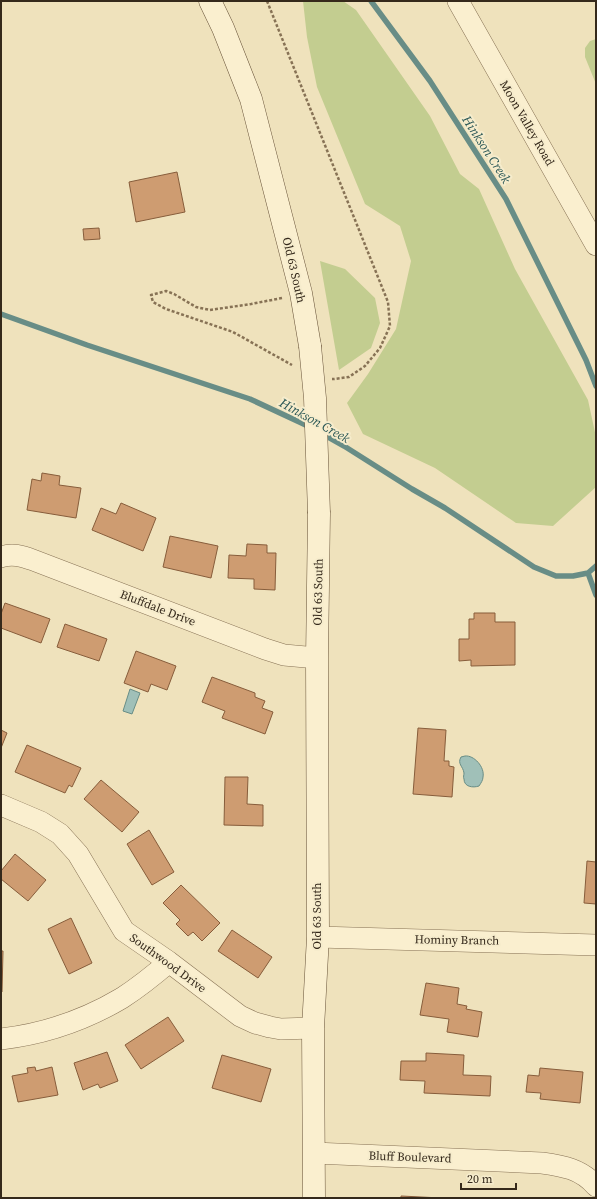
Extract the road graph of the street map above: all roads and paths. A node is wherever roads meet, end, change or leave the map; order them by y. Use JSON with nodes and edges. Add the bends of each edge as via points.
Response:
{"nodes":[{"id":1,"x":210,"y":1,"type":"edge"},
{"id":2,"x":458,"y":1,"type":"edge"},
{"id":3,"x":596,"y":245,"type":"edge"},
{"id":4,"x":1,"y":557,"type":"edge"},
{"id":5,"x":317,"y":658,"type":"junction"},
{"id":6,"x":1,"y":805,"type":"edge"},
{"id":7,"x":318,"y":937,"type":"junction"},
{"id":8,"x":596,"y":945,"type":"edge"},
{"id":9,"x":170,"y":962,"type":"junction"},
{"id":10,"x":313,"y":1028,"type":"junction"},
{"id":11,"x":1,"y":1039,"type":"edge"},
{"id":12,"x":314,"y":1153,"type":"junction"},
{"id":13,"x":596,"y":1186,"type":"edge"},
{"id":14,"x":314,"y":1198,"type":"edge"}],
"edges":[{"from":1,"to":5,"type":"main road","name":"Old 63 South","bridge":true,"via":[[251,99],[302,293],[310,346],[319,513]]},
{"from":2,"to":3,"type":"street","name":"Moon Valley Road"},
{"from":4,"to":5,"type":"street","name":"Bluffdale Drive","via":[[19,555],[271,651]]},
{"from":5,"to":7,"type":"main road","name":"Old 63 South"},
{"from":6,"to":9,"type":"street","name":"Southwood Drive","via":[[41,822],[60,834],[78,854],[124,931]]},
{"from":7,"to":8,"type":"street","name":"Hominy Branch"},
{"from":7,"to":10,"type":"main road","name":"Old 63 South"},
{"from":9,"to":10,"type":"street","name":"Southwood Drive","via":[[234,1012],[256,1024],[281,1029]]},
{"from":9,"to":11,"type":"street","via":[[124,997],[92,1015],[56,1028]]},
{"from":10,"to":12,"type":"main road","name":"Old 63 South"},
{"from":12,"to":13,"type":"street","name":"Bluff Boulevard","via":[[542,1163],[574,1170]]},
{"from":12,"to":14,"type":"main road","name":"Old 63 South"}]}
